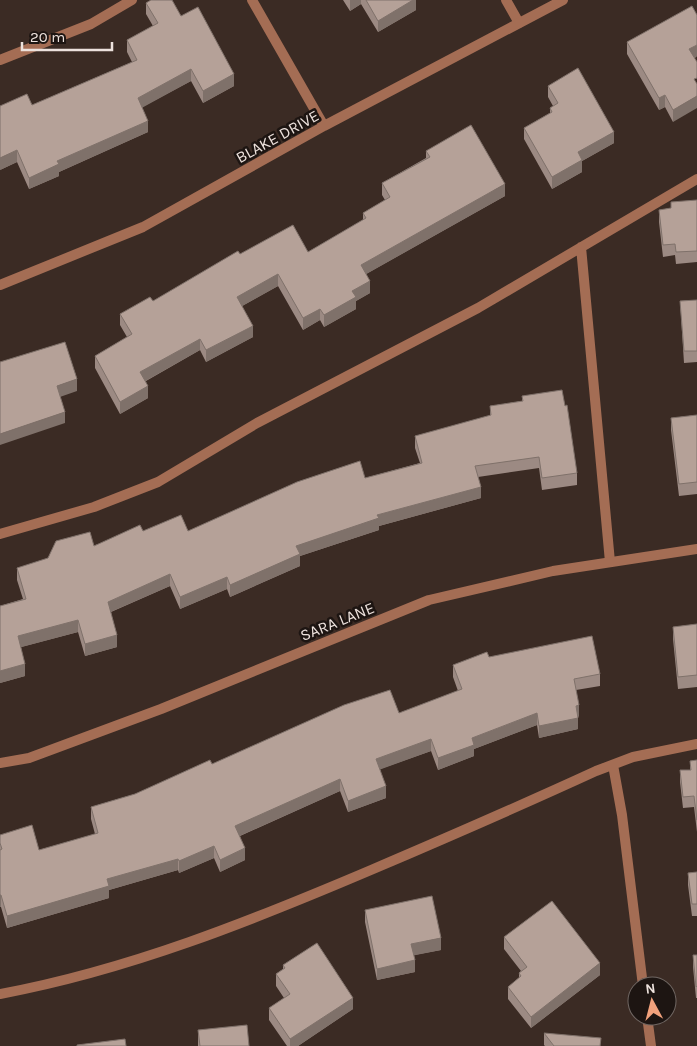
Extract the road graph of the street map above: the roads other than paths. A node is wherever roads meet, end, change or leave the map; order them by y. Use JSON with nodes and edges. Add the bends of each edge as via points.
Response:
{"nodes":[{"id":1,"x":132,"y":0,"type":"edge"},
{"id":2,"x":252,"y":0,"type":"edge"},
{"id":3,"x":506,"y":0,"type":"edge"},
{"id":4,"x":563,"y":0,"type":"edge"},
{"id":5,"x":519,"y":23,"type":"junction"},
{"id":6,"x":0,"y":60,"type":"edge"},
{"id":7,"x":324,"y":126,"type":"junction"},
{"id":8,"x":697,"y":180,"type":"edge"},
{"id":9,"x":581,"y":247,"type":"junction"},
{"id":10,"x":0,"y":285,"type":"edge"},
{"id":11,"x":0,"y":534,"type":"edge"},
{"id":12,"x":697,"y":549,"type":"edge"},
{"id":13,"x":610,"y":562,"type":"junction"},
{"id":14,"x":697,"y":744,"type":"edge"},
{"id":15,"x":0,"y":763,"type":"edge"},
{"id":16,"x":613,"y":765,"type":"junction"},
{"id":17,"x":642,"y":976,"type":"edge"},
{"id":18,"x":0,"y":994,"type":"edge"},
{"id":19,"x":648,"y":1026,"type":"edge"},
{"id":20,"x":651,"y":1046,"type":"edge"}],
"edges":[{"from":1,"to":6,"type":"street","via":[[91,24]]},
{"from":2,"to":7,"type":"street"},
{"from":3,"to":5,"type":"street"},
{"from":4,"to":5,"type":"street","name":"BLAKE DRIVE"},
{"from":5,"to":7,"type":"street","name":"BLAKE DRIVE"},
{"from":7,"to":10,"type":"street","name":"BLAKE DRIVE","via":[[143,227]]},
{"from":8,"to":9,"type":"street"},
{"from":9,"to":11,"type":"street","via":[[478,308],[257,423],[158,482],[94,507]]},
{"from":9,"to":13,"type":"street"},
{"from":12,"to":13,"type":"street","name":"SARA LANE"},
{"from":13,"to":15,"type":"street","name":"SARA LANE","via":[[553,571],[429,600],[161,709],[29,758]]},
{"from":14,"to":16,"type":"street","via":[[633,757]]},
{"from":16,"to":17,"type":"street"},
{"from":16,"to":18,"type":"street","via":[[288,906],[216,933],[58,983]]},
{"from":19,"to":20,"type":"street"}]}
